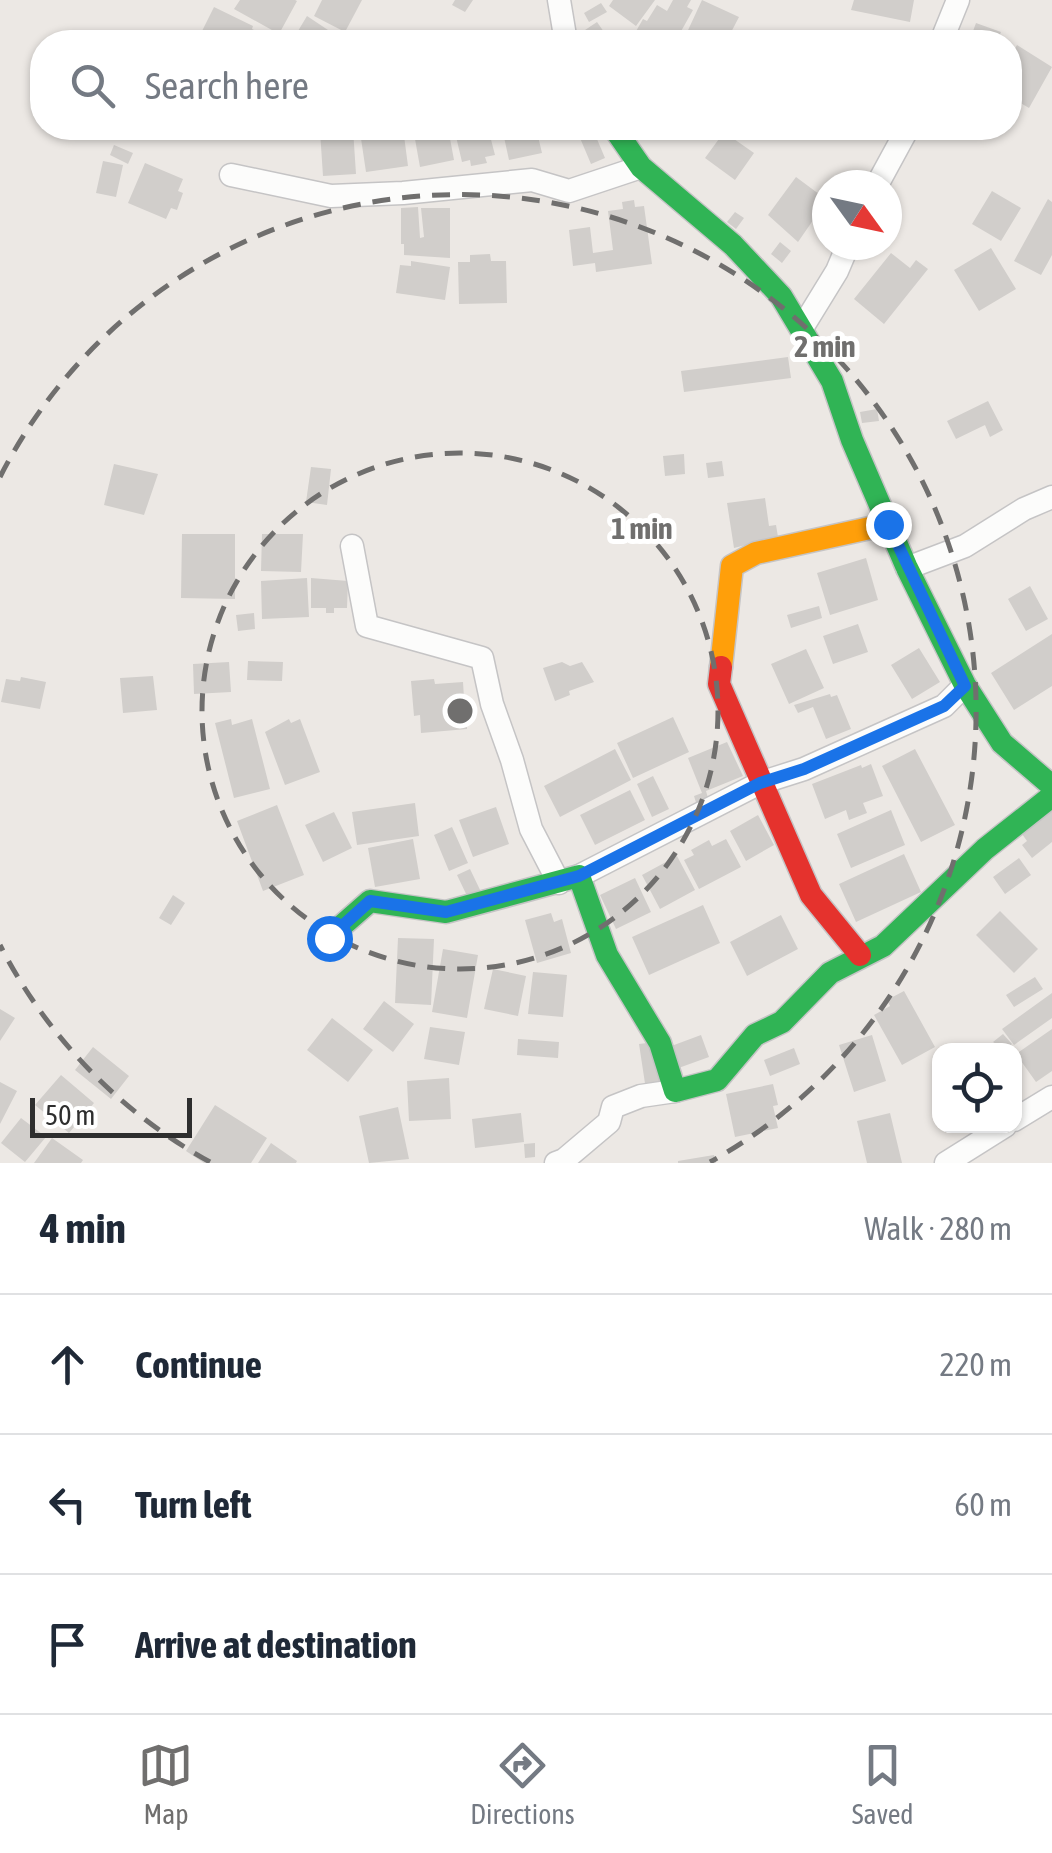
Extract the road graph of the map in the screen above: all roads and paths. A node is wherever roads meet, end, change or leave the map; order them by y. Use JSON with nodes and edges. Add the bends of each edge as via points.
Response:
{"nodes":[{"id":1,"x":559,"y":0,"type":"edge"},
{"id":2,"x":958,"y":0,"type":"edge"},
{"id":3,"x":564,"y":30,"type":"edge"},
{"id":4,"x":946,"y":30,"type":"edge"},
{"id":5,"x":622,"y":140,"type":"edge"},
{"id":6,"x":901,"y":140,"type":"edge"},
{"id":7,"x":641,"y":167,"type":"junction"},
{"id":8,"x":885,"y":170,"type":"edge"},
{"id":9,"x":231,"y":175,"type":"dead end"},
{"id":10,"x":842,"y":260,"type":"edge"},
{"id":11,"x":802,"y":328,"type":"junction"},
{"id":12,"x":1052,"y":497,"type":"edge"},
{"id":13,"x":888,"y":524,"type":"junction"},
{"id":14,"x":352,"y":546,"type":"dead end"},
{"id":15,"x":906,"y":568,"type":"junction"},
{"id":16,"x":965,"y":686,"type":"junction"},
{"id":17,"x":760,"y":783,"type":"junction"},
{"id":18,"x":1052,"y":786,"type":"edge"},
{"id":19,"x":1052,"y":796,"type":"edge"},
{"id":20,"x":569,"y":879,"type":"junction"},
{"id":21,"x":329,"y":938,"type":"dead end"},
{"id":22,"x":860,"y":955,"type":"junction"},
{"id":23,"x":675,"y":1091,"type":"junction"},
{"id":24,"x":1052,"y":1097,"type":"edge"},
{"id":25,"x":1022,"y":1115,"type":"edge"},
{"id":26,"x":993,"y":1133,"type":"edge"},
{"id":27,"x":556,"y":1163,"type":"edge"},
{"id":28,"x":946,"y":1163,"type":"edge"}],
"edges":[{"from":1,"to":3,"type":"street"},
{"from":2,"to":4,"type":"street"},
{"from":5,"to":7,"type":"street"},
{"from":6,"to":8,"type":"street"},
{"from":7,"to":9,"type":"street","via":[[569,191],[532,180],[330,196]]},
{"from":7,"to":11,"type":"street","via":[[733,245],[782,296]]},
{"from":10,"to":11,"type":"street"},
{"from":11,"to":13,"type":"street","via":[[832,382]]},
{"from":12,"to":15,"type":"street","via":[[965,546]]},
{"from":13,"to":15,"type":"street"},
{"from":13,"to":17,"type":"street","via":[[756,553],[732,566],[719,684]]},
{"from":14,"to":20,"type":"street","via":[[367,626],[482,658],[531,829]]},
{"from":15,"to":16,"type":"street"},
{"from":16,"to":17,"type":"street","via":[[944,706]]},
{"from":16,"to":18,"type":"street","via":[[1002,743]]},
{"from":17,"to":20,"type":"street"},
{"from":17,"to":22,"type":"street","via":[[811,895]]},
{"from":19,"to":22,"type":"street","via":[[984,849],[883,946]]},
{"from":20,"to":21,"type":"street","via":[[446,912],[370,901]]},
{"from":20,"to":23,"type":"street","via":[[660,1043]]},
{"from":22,"to":23,"type":"street","via":[[830,973],[782,1022],[755,1035],[717,1080]]},
{"from":23,"to":27,"type":"street","via":[[612,1107],[609,1122]]},
{"from":24,"to":25,"type":"street"},
{"from":26,"to":28,"type":"street"}]}
